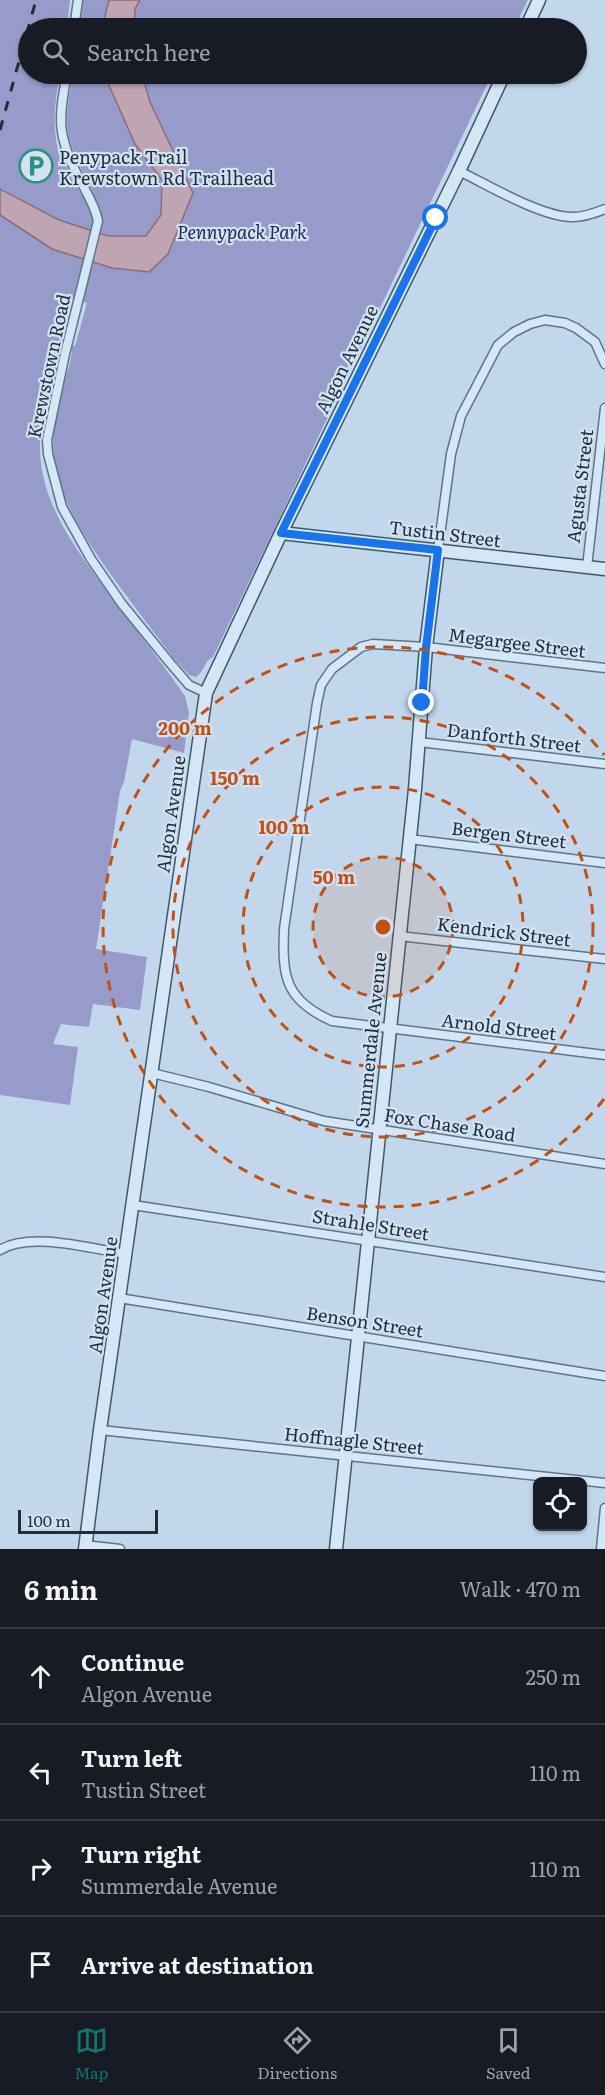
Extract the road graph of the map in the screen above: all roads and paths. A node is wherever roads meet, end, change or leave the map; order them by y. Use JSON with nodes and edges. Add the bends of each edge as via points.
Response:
{"nodes":[{"id":1,"x":78,"y":0,"type":"edge"},
{"id":2,"x":539,"y":0,"type":"edge"},
{"id":3,"x":75,"y":18,"type":"edge"},
{"id":4,"x":531,"y":18,"type":"edge"},
{"id":5,"x":64,"y":84,"type":"edge"},
{"id":6,"x":499,"y":84,"type":"edge"},
{"id":7,"x":459,"y":171,"type":"junction"},
{"id":8,"x":605,"y":209,"type":"edge"},
{"id":9,"x":605,"y":364,"type":"edge"},
{"id":10,"x":605,"y":408,"type":"edge"},
{"id":11,"x":281,"y":533,"type":"junction"},
{"id":12,"x":438,"y":550,"type":"junction"},
{"id":13,"x":587,"y":567,"type":"junction"},
{"id":14,"x":605,"y":569,"type":"edge"},
{"id":15,"x":426,"y":648,"type":"junction"},
{"id":16,"x":605,"y":668,"type":"edge"},
{"id":17,"x":206,"y":693,"type":"junction"},
{"id":18,"x":419,"y":742,"type":"junction"},
{"id":19,"x":605,"y":764,"type":"edge"},
{"id":20,"x":409,"y":838,"type":"junction"},
{"id":21,"x":605,"y":863,"type":"edge"},
{"id":22,"x":399,"y":936,"type":"junction"},
{"id":23,"x":605,"y":959,"type":"edge"},
{"id":24,"x":390,"y":1029,"type":"junction"},
{"id":25,"x":605,"y":1055,"type":"edge"},
{"id":26,"x":152,"y":1073,"type":"junction"},
{"id":27,"x":378,"y":1130,"type":"junction"},
{"id":28,"x":605,"y":1164,"type":"edge"},
{"id":29,"x":133,"y":1205,"type":"junction"},
{"id":30,"x":367,"y":1240,"type":"junction"},
{"id":31,"x":0,"y":1250,"type":"edge"},
{"id":32,"x":126,"y":1254,"type":"junction"},
{"id":33,"x":605,"y":1277,"type":"edge"},
{"id":34,"x":119,"y":1298,"type":"junction"},
{"id":35,"x":357,"y":1336,"type":"junction"},
{"id":36,"x":605,"y":1376,"type":"edge"},
{"id":37,"x":100,"y":1430,"type":"junction"},
{"id":38,"x":345,"y":1456,"type":"junction"},
{"id":39,"x":605,"y":1482,"type":"edge"},
{"id":40,"x":605,"y":1508,"type":"edge"},
{"id":41,"x":85,"y":1547,"type":"edge"},
{"id":42,"x":120,"y":1549,"type":"edge"},
{"id":43,"x":336,"y":1549,"type":"edge"},
{"id":44,"x":601,"y":1549,"type":"edge"}],
"edges":[{"from":1,"to":3,"type":"street"},
{"from":2,"to":4,"type":"street"},
{"from":5,"to":17,"type":"street","name":"Krewstown Road","via":[[60,113],[62,138],[93,204],[97,227],[47,440],[48,454],[62,507],[91,559],[122,604],[189,685]]},
{"from":6,"to":7,"type":"street","name":"Algon Avenue"},
{"from":7,"to":8,"type":"street","via":[[547,213],[572,217]]},
{"from":7,"to":11,"type":"street","name":"Algon Avenue"},
{"from":9,"to":12,"type":"street","name":"Summerdale Avenue","via":[[595,342],[565,323],[545,320],[530,324],[498,345],[462,416],[451,453]]},
{"from":10,"to":13,"type":"street","name":"Agusta Street"},
{"from":11,"to":12,"type":"street","name":"Tustin Street"},
{"from":11,"to":17,"type":"street","name":"Algon Avenue"},
{"from":12,"to":13,"type":"street","name":"Tustin Street"},
{"from":12,"to":15,"type":"street","name":"Summerdale Avenue"},
{"from":13,"to":14,"type":"street","name":"Tustin Street"},
{"from":15,"to":16,"type":"street","name":"Megargee Street"},
{"from":15,"to":18,"type":"street","name":"Summerdale Avenue"},
{"from":15,"to":24,"type":"street","name":"Megargee Street","via":[[373,644],[361,648],[332,669],[321,686],[284,929],[285,974],[295,996],[312,1012],[332,1021]]},
{"from":17,"to":26,"type":"street","name":"Algon Avenue"},
{"from":18,"to":19,"type":"street","name":"Danforth Street"},
{"from":18,"to":20,"type":"street","name":"Summerdale Avenue"},
{"from":20,"to":21,"type":"street","name":"Bergen Street"},
{"from":20,"to":22,"type":"street","name":"Summerdale Avenue"},
{"from":22,"to":23,"type":"street","name":"Kendrick Street"},
{"from":22,"to":24,"type":"street","name":"Summerdale Avenue"},
{"from":24,"to":25,"type":"street","name":"Arnold Street"},
{"from":24,"to":27,"type":"street","name":"Summerdale Avenue"},
{"from":26,"to":27,"type":"street","name":"Fox Chase Road","via":[[324,1121]]},
{"from":26,"to":29,"type":"street","name":"Algon Avenue"},
{"from":27,"to":28,"type":"street","name":"Fox Chase Road"},
{"from":27,"to":30,"type":"street","name":"Summerdale Avenue"},
{"from":29,"to":30,"type":"street","name":"Strahle Street"},
{"from":29,"to":32,"type":"street","name":"Algon Avenue"},
{"from":30,"to":33,"type":"street","name":"Strahle Street"},
{"from":30,"to":35,"type":"street","name":"Summerdale Avenue"},
{"from":31,"to":32,"type":"street","via":[[32,1240]]},
{"from":32,"to":34,"type":"street","name":"Algon Avenue"},
{"from":34,"to":35,"type":"street","name":"Benson Street"},
{"from":34,"to":37,"type":"street","name":"Algon Avenue"},
{"from":35,"to":36,"type":"street","name":"Benson Street"},
{"from":35,"to":38,"type":"street","name":"Summerdale Avenue"},
{"from":37,"to":38,"type":"street","name":"Hoffnagle Street"},
{"from":37,"to":41,"type":"street","name":"Algon Avenue"},
{"from":38,"to":39,"type":"street","name":"Hoffnagle Street"},
{"from":38,"to":43,"type":"street","name":"Summerdale Avenue"},
{"from":40,"to":44,"type":"street"},
{"from":41,"to":42,"type":"street"}]}
